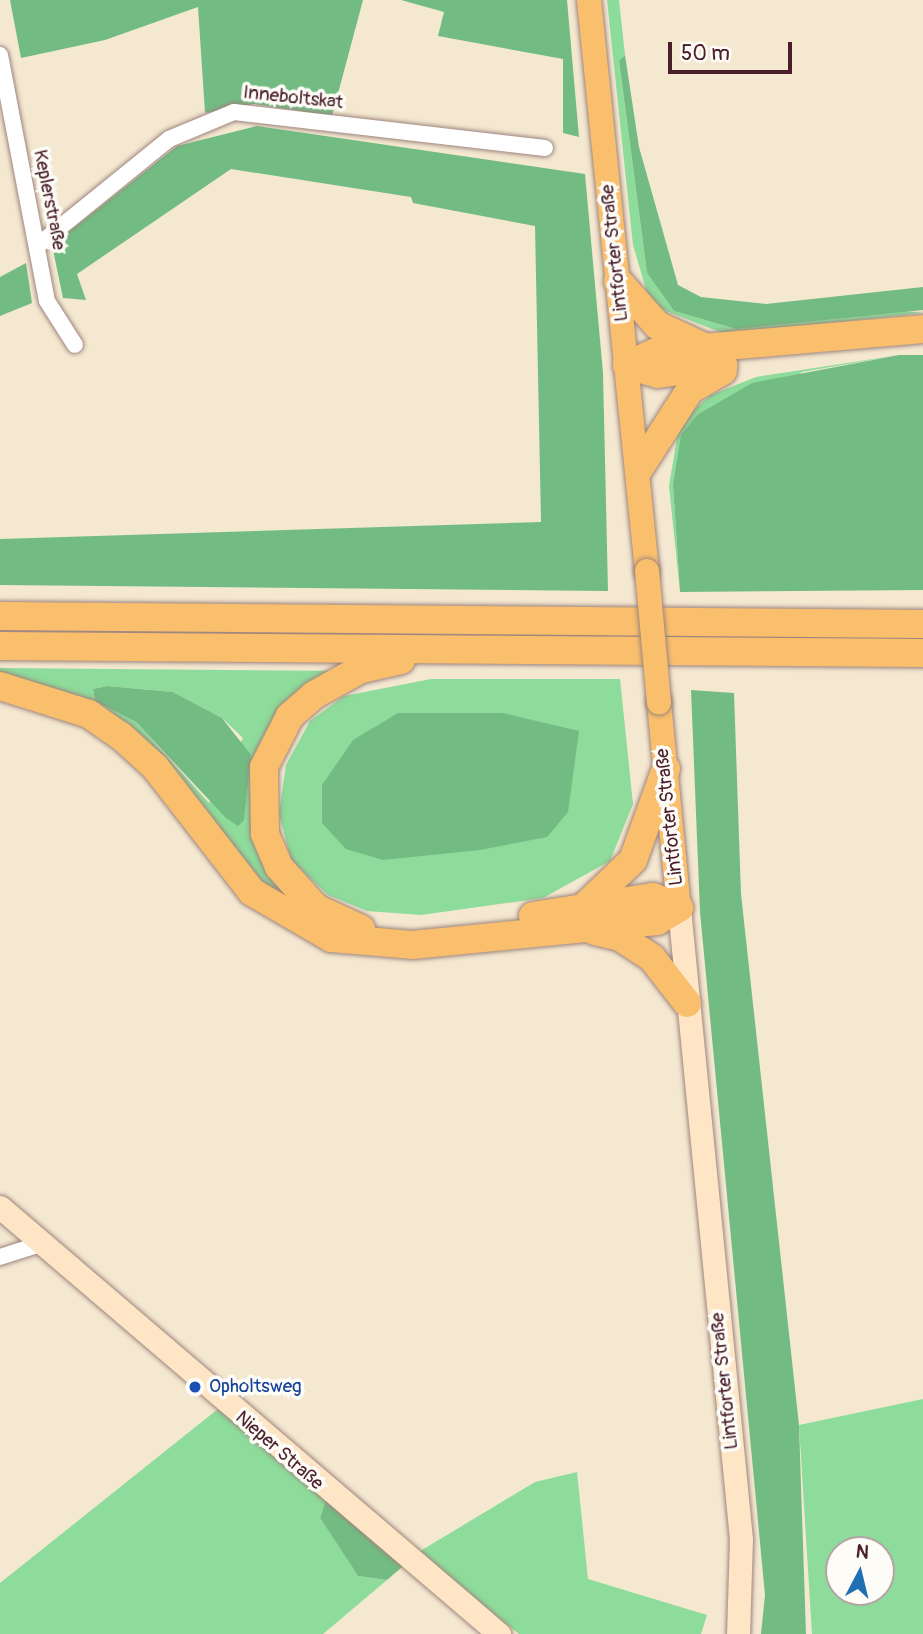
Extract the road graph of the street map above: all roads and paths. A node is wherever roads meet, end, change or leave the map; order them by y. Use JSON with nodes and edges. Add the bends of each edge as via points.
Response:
{"nodes":[{"id":1,"x":589,"y":0,"type":"edge"},
{"id":2,"x":0,"y":55,"type":"edge"},
{"id":3,"x":545,"y":148,"type":"dead end"},
{"id":4,"x":37,"y":246,"type":"junction"},
{"id":5,"x":618,"y":281,"type":"junction"},
{"id":6,"x":923,"y":329,"type":"edge"},
{"id":7,"x":923,"y":340,"type":"edge"},
{"id":8,"x":75,"y":345,"type":"dead end"},
{"id":9,"x":735,"y":356,"type":"junction"},
{"id":10,"x":627,"y":365,"type":"junction"},
{"id":11,"x":639,"y":470,"type":"junction"},
{"id":12,"x":923,"y":604,"type":"edge"},
{"id":13,"x":0,"y":616,"type":"edge"},
{"id":14,"x":726,"y":622,"type":"junction"},
{"id":15,"x":923,"y":624,"type":"edge"},
{"id":16,"x":0,"y":646,"type":"edge"},
{"id":17,"x":455,"y":649,"type":"junction"},
{"id":18,"x":923,"y":653,"type":"edge"},
{"id":19,"x":0,"y":686,"type":"edge"},
{"id":20,"x":666,"y":769,"type":"junction"},
{"id":21,"x":679,"y":908,"type":"junction"},
{"id":22,"x":583,"y":917,"type":"junction"},
{"id":23,"x":687,"y":1003,"type":"junction"},
{"id":24,"x":0,"y":1207,"type":"edge"},
{"id":25,"x":40,"y":1244,"type":"junction"},
{"id":26,"x":0,"y":1257,"type":"edge"},
{"id":27,"x":499,"y":1634,"type":"edge"},
{"id":28,"x":738,"y":1634,"type":"edge"}],
"edges":[{"from":1,"to":5,"type":"main road","name":"Lintforter Straße"},
{"from":2,"to":4,"type":"street","name":"Keplerstraße"},
{"from":3,"to":4,"type":"street","name":"Inneboltskat","via":[[234,112],[169,139]]},
{"from":4,"to":8,"type":"street","name":"Keplerstraße","via":[[47,301]]},
{"from":5,"to":9,"type":"highway","via":[[657,325],[691,344]]},
{"from":5,"to":10,"type":"main road","name":"Lintforter Straße"},
{"from":6,"to":9,"type":"highway"},
{"from":7,"to":9,"type":"highway"},
{"from":9,"to":10,"type":"highway","via":[[656,352]]},
{"from":9,"to":11,"type":"highway","via":[[690,390]]},
{"from":10,"to":11,"type":"main road","name":"Lintforter Straße"},
{"from":11,"to":20,"type":"main road","name":"Lintforter Straße","bridge":true},
{"from":12,"to":14,"type":"highway","via":[[801,610]]},
{"from":13,"to":14,"type":"highway"},
{"from":14,"to":15,"type":"highway"},
{"from":16,"to":17,"type":"highway"},
{"from":17,"to":18,"type":"highway"},
{"from":17,"to":22,"type":"highway","via":[[361,669],[290,716],[264,767],[261,798],[265,834],[279,867],[316,908],[342,925],[375,932],[467,929]]},
{"from":19,"to":22,"type":"highway","via":[[89,714],[121,736],[155,767],[252,892],[331,938],[412,945]]},
{"from":20,"to":21,"type":"main road","name":"Lintforter Straße"},
{"from":20,"to":22,"type":"highway","via":[[633,860]]},
{"from":21,"to":22,"type":"highway","via":[[653,897]]},
{"from":21,"to":23,"type":"main road","name":"Lintforter Straße"},
{"from":22,"to":23,"type":"highway","via":[[652,958]]},
{"from":23,"to":28,"type":"main road","name":"Lintforter Straße","via":[[741,1539]]},
{"from":24,"to":25,"type":"main road","name":"Nieper Straße"},
{"from":25,"to":26,"type":"street"},
{"from":25,"to":27,"type":"main road","name":"Nieper Straße"}]}
